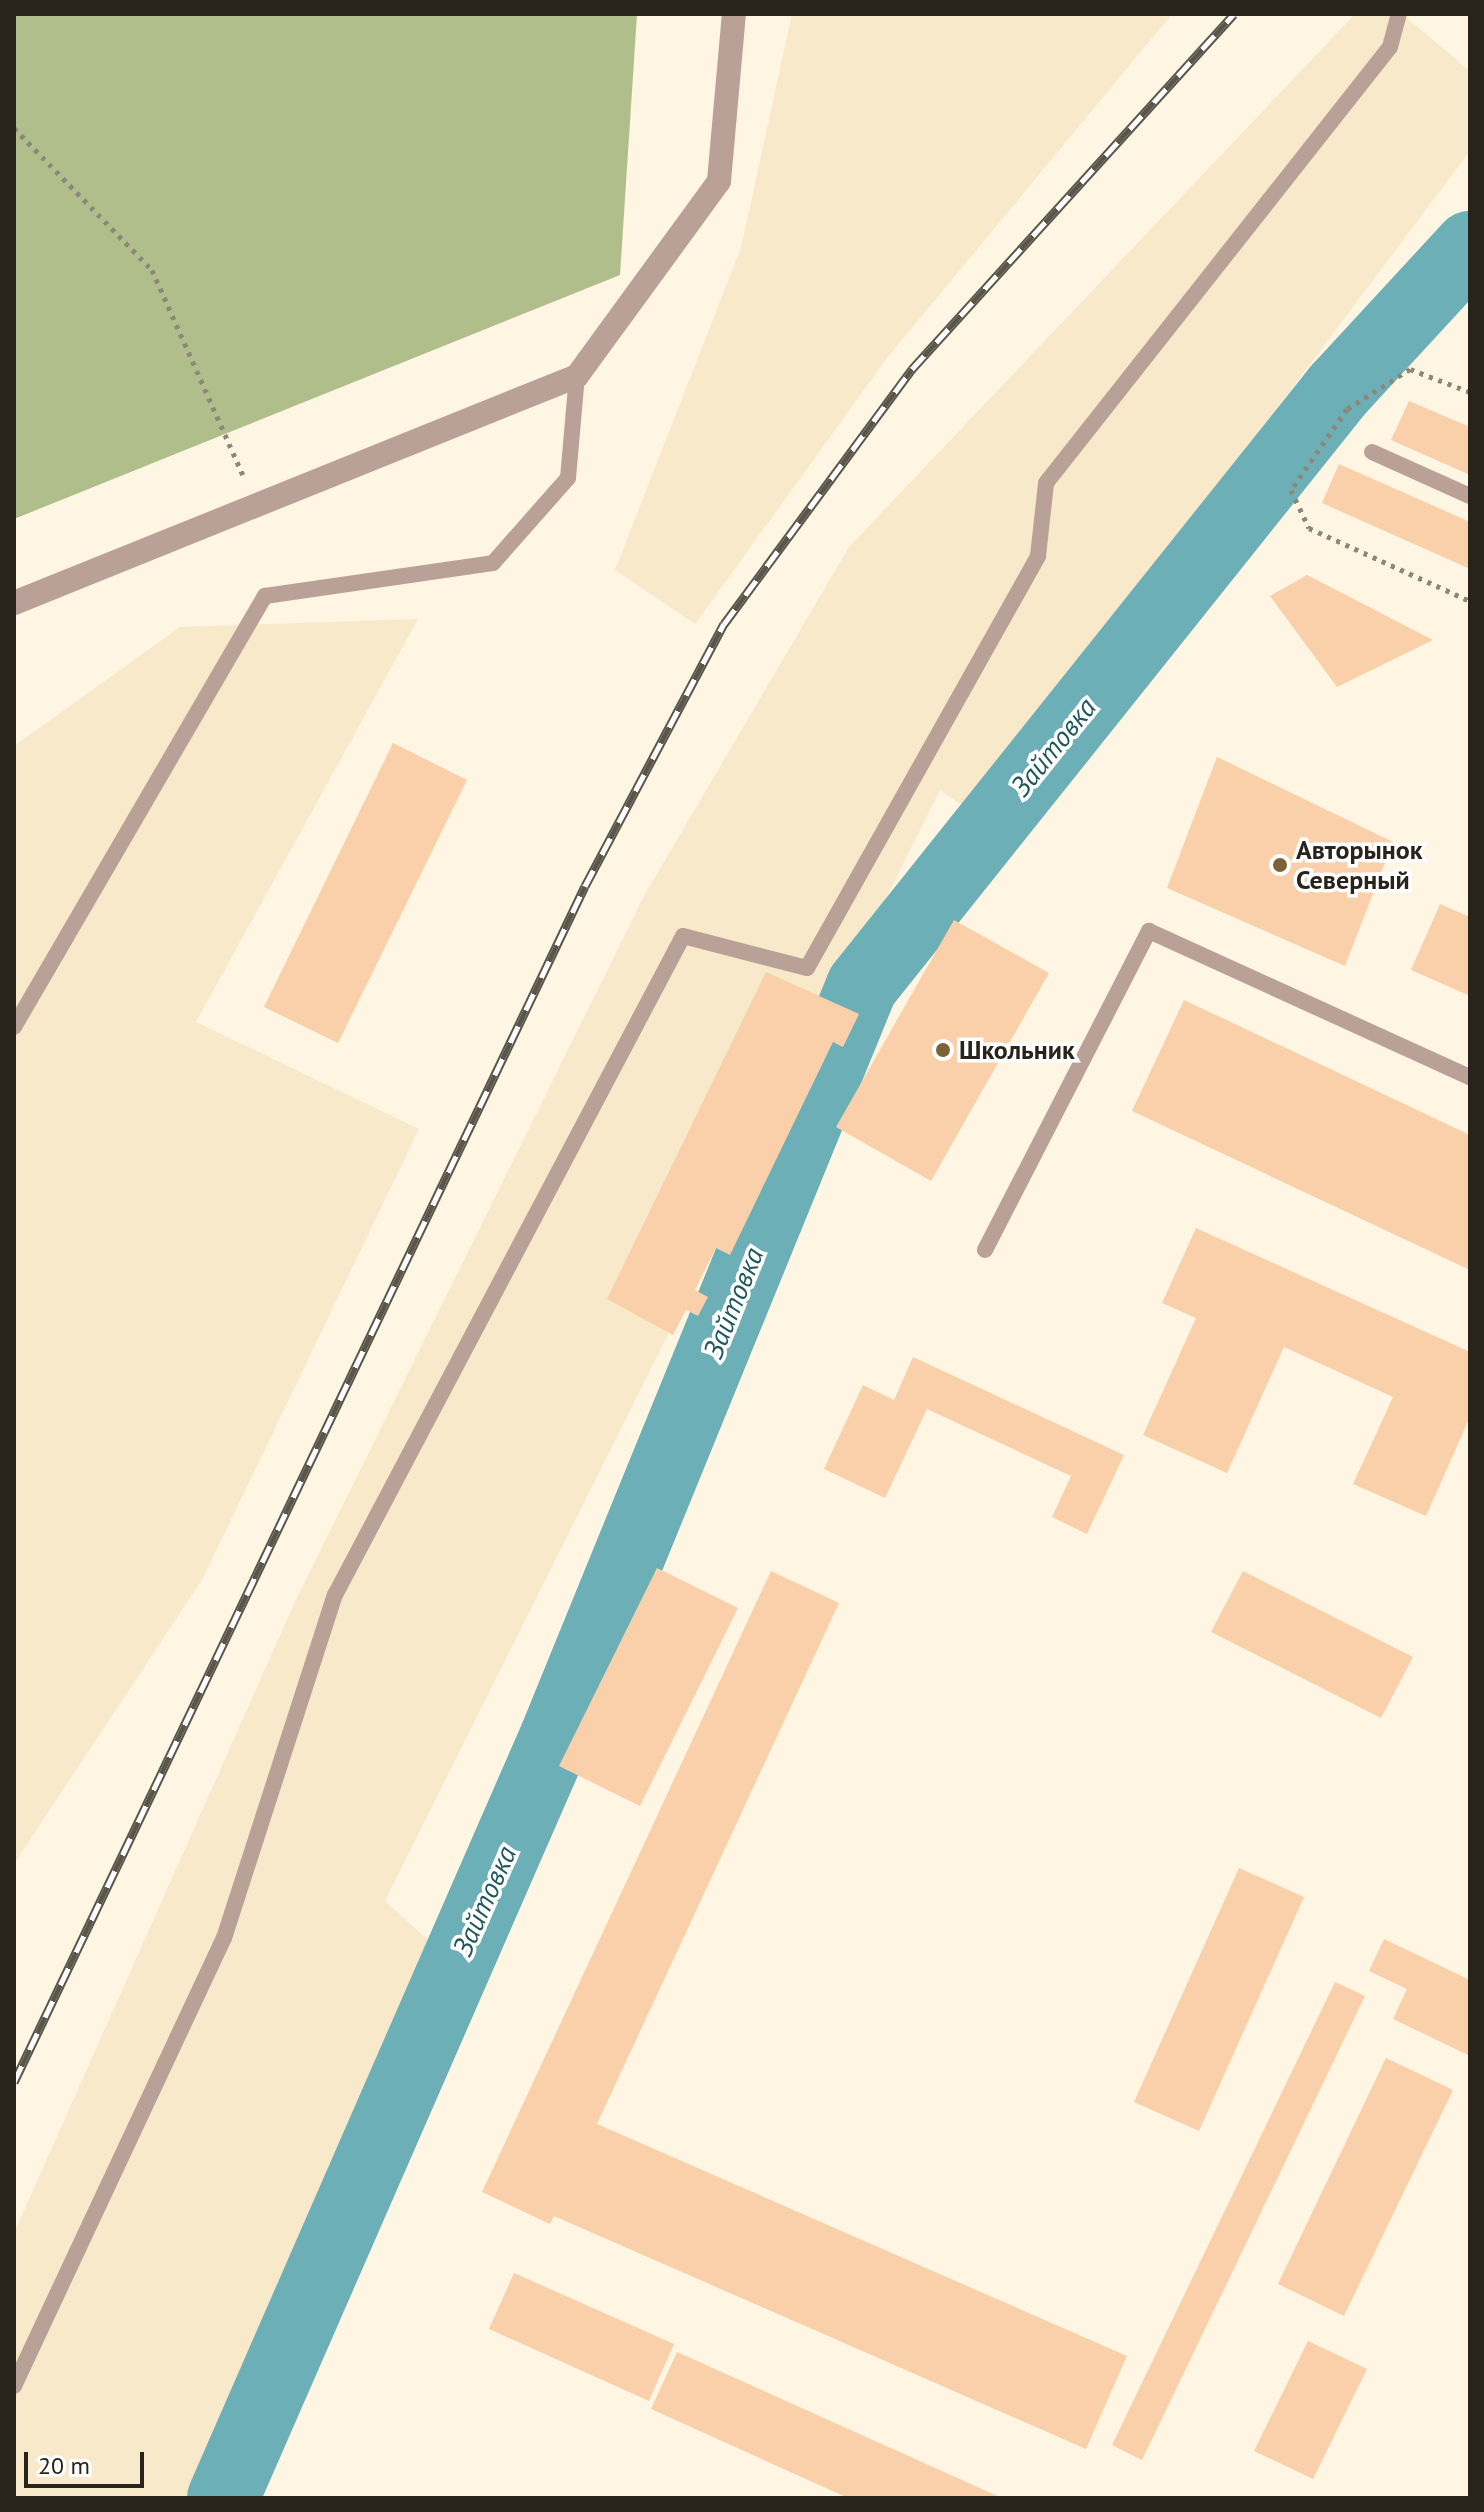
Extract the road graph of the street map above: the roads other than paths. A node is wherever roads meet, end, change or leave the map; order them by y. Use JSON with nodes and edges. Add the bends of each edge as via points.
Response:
{"nodes":[{"id":1,"x":734,"y":14,"type":"edge"},
{"id":2,"x":1399,"y":14,"type":"edge"},
{"id":3,"x":577,"y":376,"type":"junction"},
{"id":4,"x":1372,"y":452,"type":"dead end"},
{"id":5,"x":1470,"y":496,"type":"edge"},
{"id":6,"x":14,"y":603,"type":"edge"},
{"id":7,"x":14,"y":1027,"type":"edge"},
{"id":8,"x":1470,"y":1077,"type":"edge"},
{"id":9,"x":985,"y":1250,"type":"dead end"},
{"id":10,"x":14,"y":2386,"type":"edge"}],
"edges":[{"from":1,"to":3,"type":"street","via":[[719,181]]},
{"from":2,"to":10,"type":"lane","via":[[1390,47],[1046,483],[1038,556],[807,968],[683,936],[335,1595],[224,1938]]},
{"from":3,"to":6,"type":"street"},
{"from":3,"to":7,"type":"lane","via":[[568,478],[493,563],[265,596]]},
{"from":4,"to":5,"type":"lane"},
{"from":8,"to":9,"type":"lane","via":[[1149,931]]}]}
